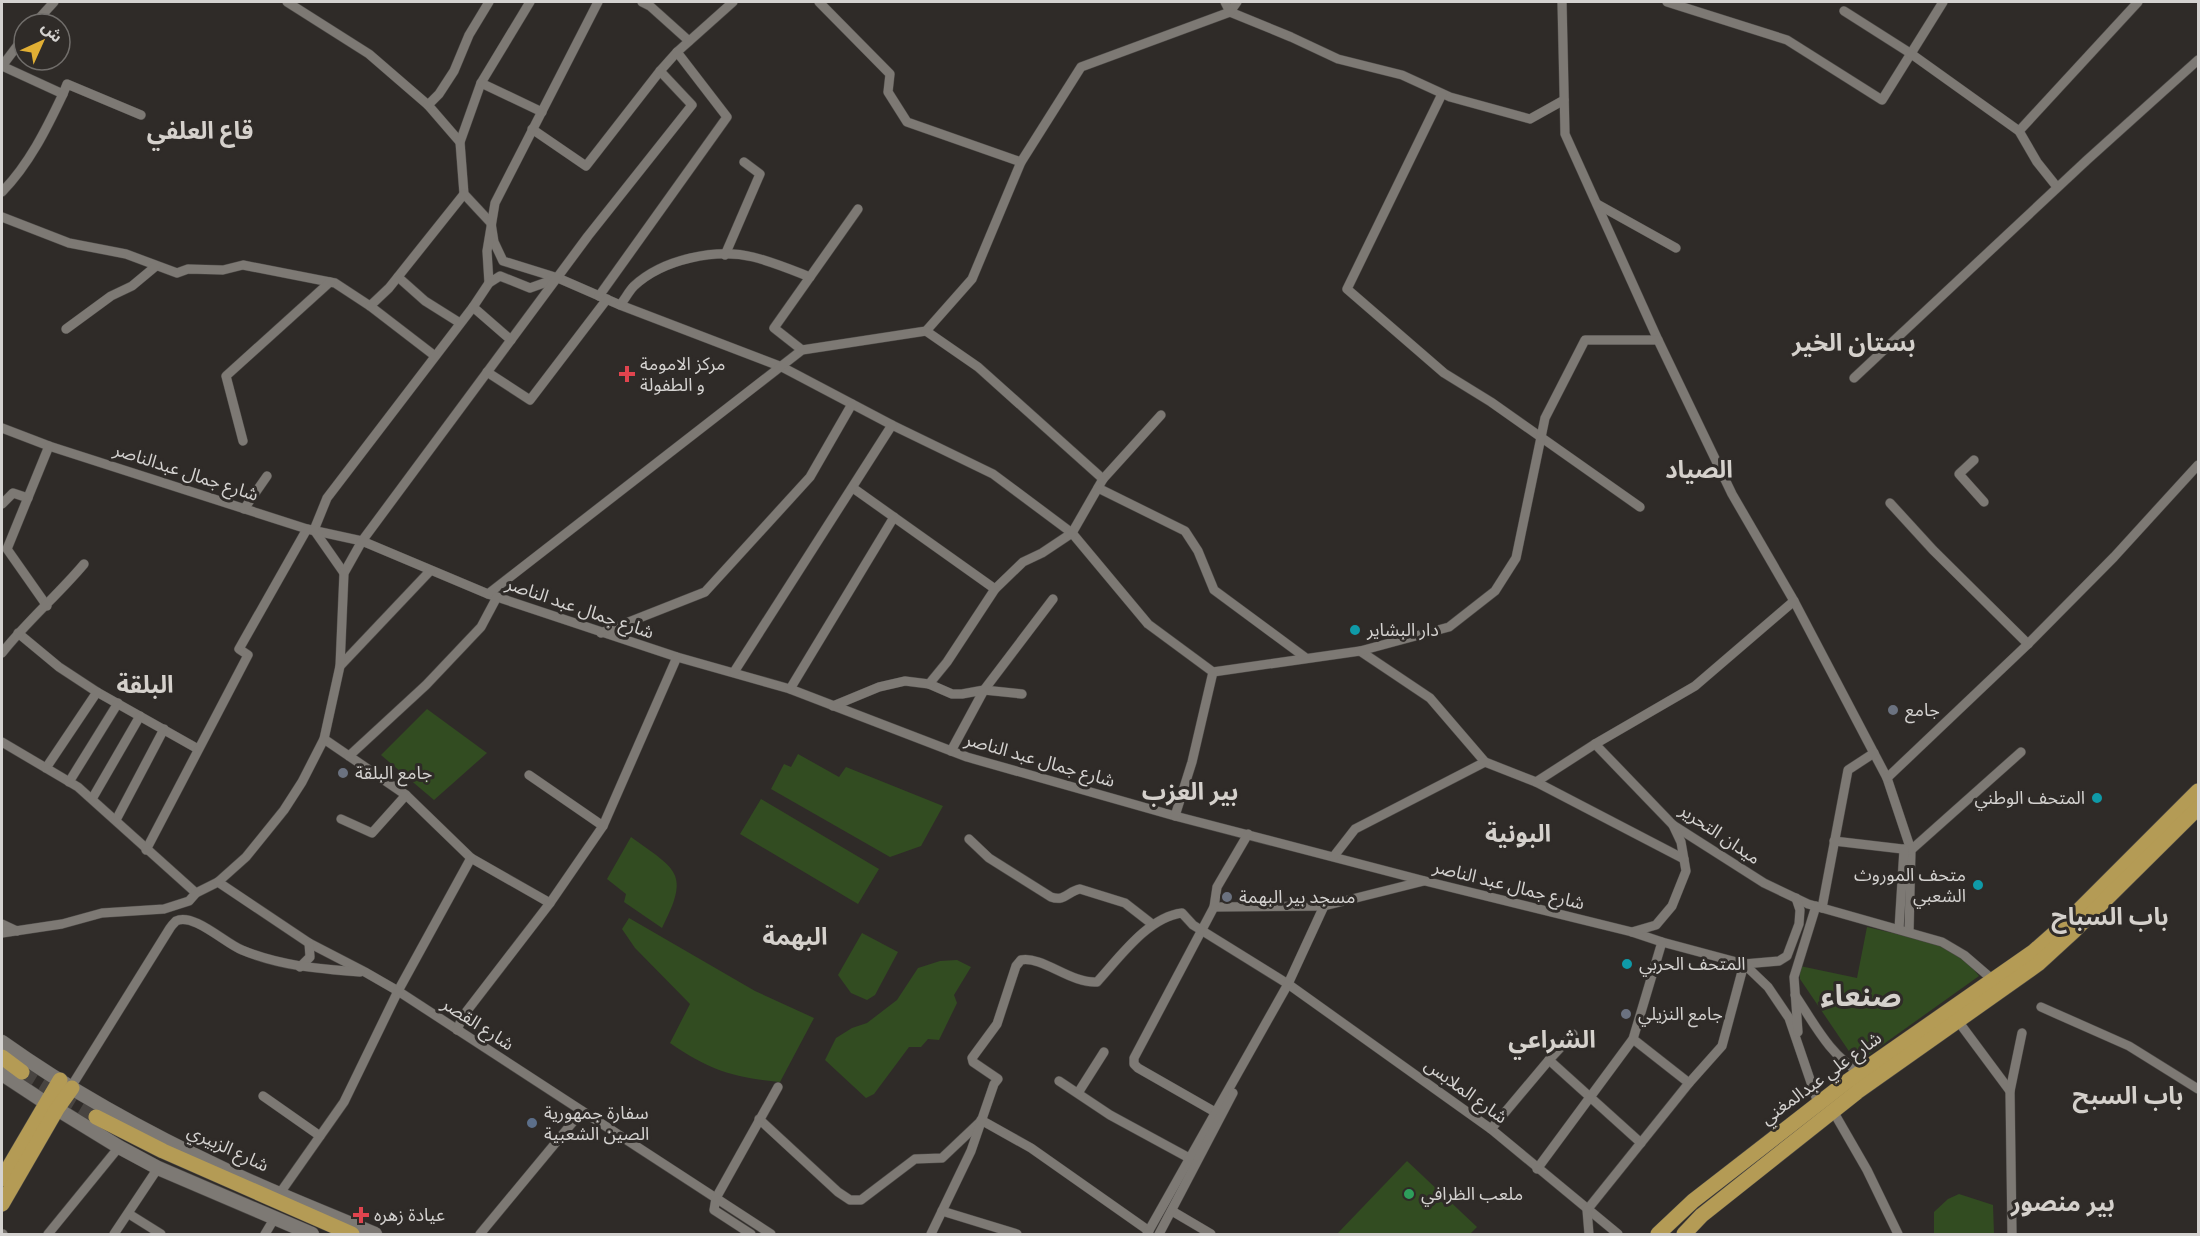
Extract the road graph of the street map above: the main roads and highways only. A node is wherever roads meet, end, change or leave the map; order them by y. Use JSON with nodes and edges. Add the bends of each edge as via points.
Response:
{"nodes":[{"id":1,"x":2197,"y":795,"type":"edge"},
{"id":2,"x":2,"y":1042,"type":"edge"},
{"id":3,"x":2,"y":1058,"type":"edge"},
{"id":4,"x":2,"y":1067,"type":"edge"},
{"id":5,"x":2,"y":1074,"type":"edge"},
{"id":6,"x":23,"y":1075,"type":"junction"},
{"id":7,"x":68,"y":1085,"type":"junction"},
{"id":8,"x":52,"y":1106,"type":"junction"},
{"id":9,"x":93,"y":1118,"type":"junction"},
{"id":10,"x":2,"y":1179,"type":"edge"},
{"id":11,"x":2,"y":1204,"type":"edge"},
{"id":12,"x":322,"y":1228,"type":"edge"},
{"id":13,"x":352,"y":1234,"type":"edge"},
{"id":14,"x":375,"y":1234,"type":"edge"},
{"id":15,"x":1658,"y":1234,"type":"edge"},
{"id":16,"x":1684,"y":1234,"type":"edge"}],
"edges":[{"from":1,"to":15,"type":"main road","name":"شارع علي عبدالمغني","via":[[2033,952],[1818,1103],[1693,1201]]},
{"from":1,"to":16,"type":"main road","name":"شارع علي عبدالمغني","via":[[2074,931],[2038,964],[1857,1092],[1702,1215]]},
{"from":2,"to":6,"type":"main road","name":"شارع الزبيري"},
{"from":3,"to":6,"type":"main road","name":"شارع الزبيري"},
{"from":4,"to":6,"type":"main road","name":"شارع الزبيري"},
{"from":5,"to":6,"type":"main road","name":"شارع الزبيري"},
{"from":6,"to":7,"type":"main road","name":"شارع الزبيري"},
{"from":6,"to":8,"type":"main road","name":"شارع الزبيري"},
{"from":7,"to":8,"type":"main road"},
{"from":7,"to":9,"type":"main road","name":"شارع الزبيري"},
{"from":8,"to":9,"type":"main road","name":"شارع الزبيري"},
{"from":8,"to":10,"type":"main road"},
{"from":8,"to":11,"type":"main road"},
{"from":9,"to":12,"type":"main road","name":"شارع الزبيري"},
{"from":9,"to":12,"type":"main road","name":"شارع الزبيري","via":[[127,1120],[228,1172],[280,1193]]},
{"from":9,"to":12,"type":"main road","name":"شارع الزبيري","via":[[119,1147],[158,1167],[274,1219]]},
{"from":12,"to":13,"type":"main road","name":"شارع الزبيري"},
{"from":12,"to":14,"type":"main road","name":"شارع الزبيري"}]}
